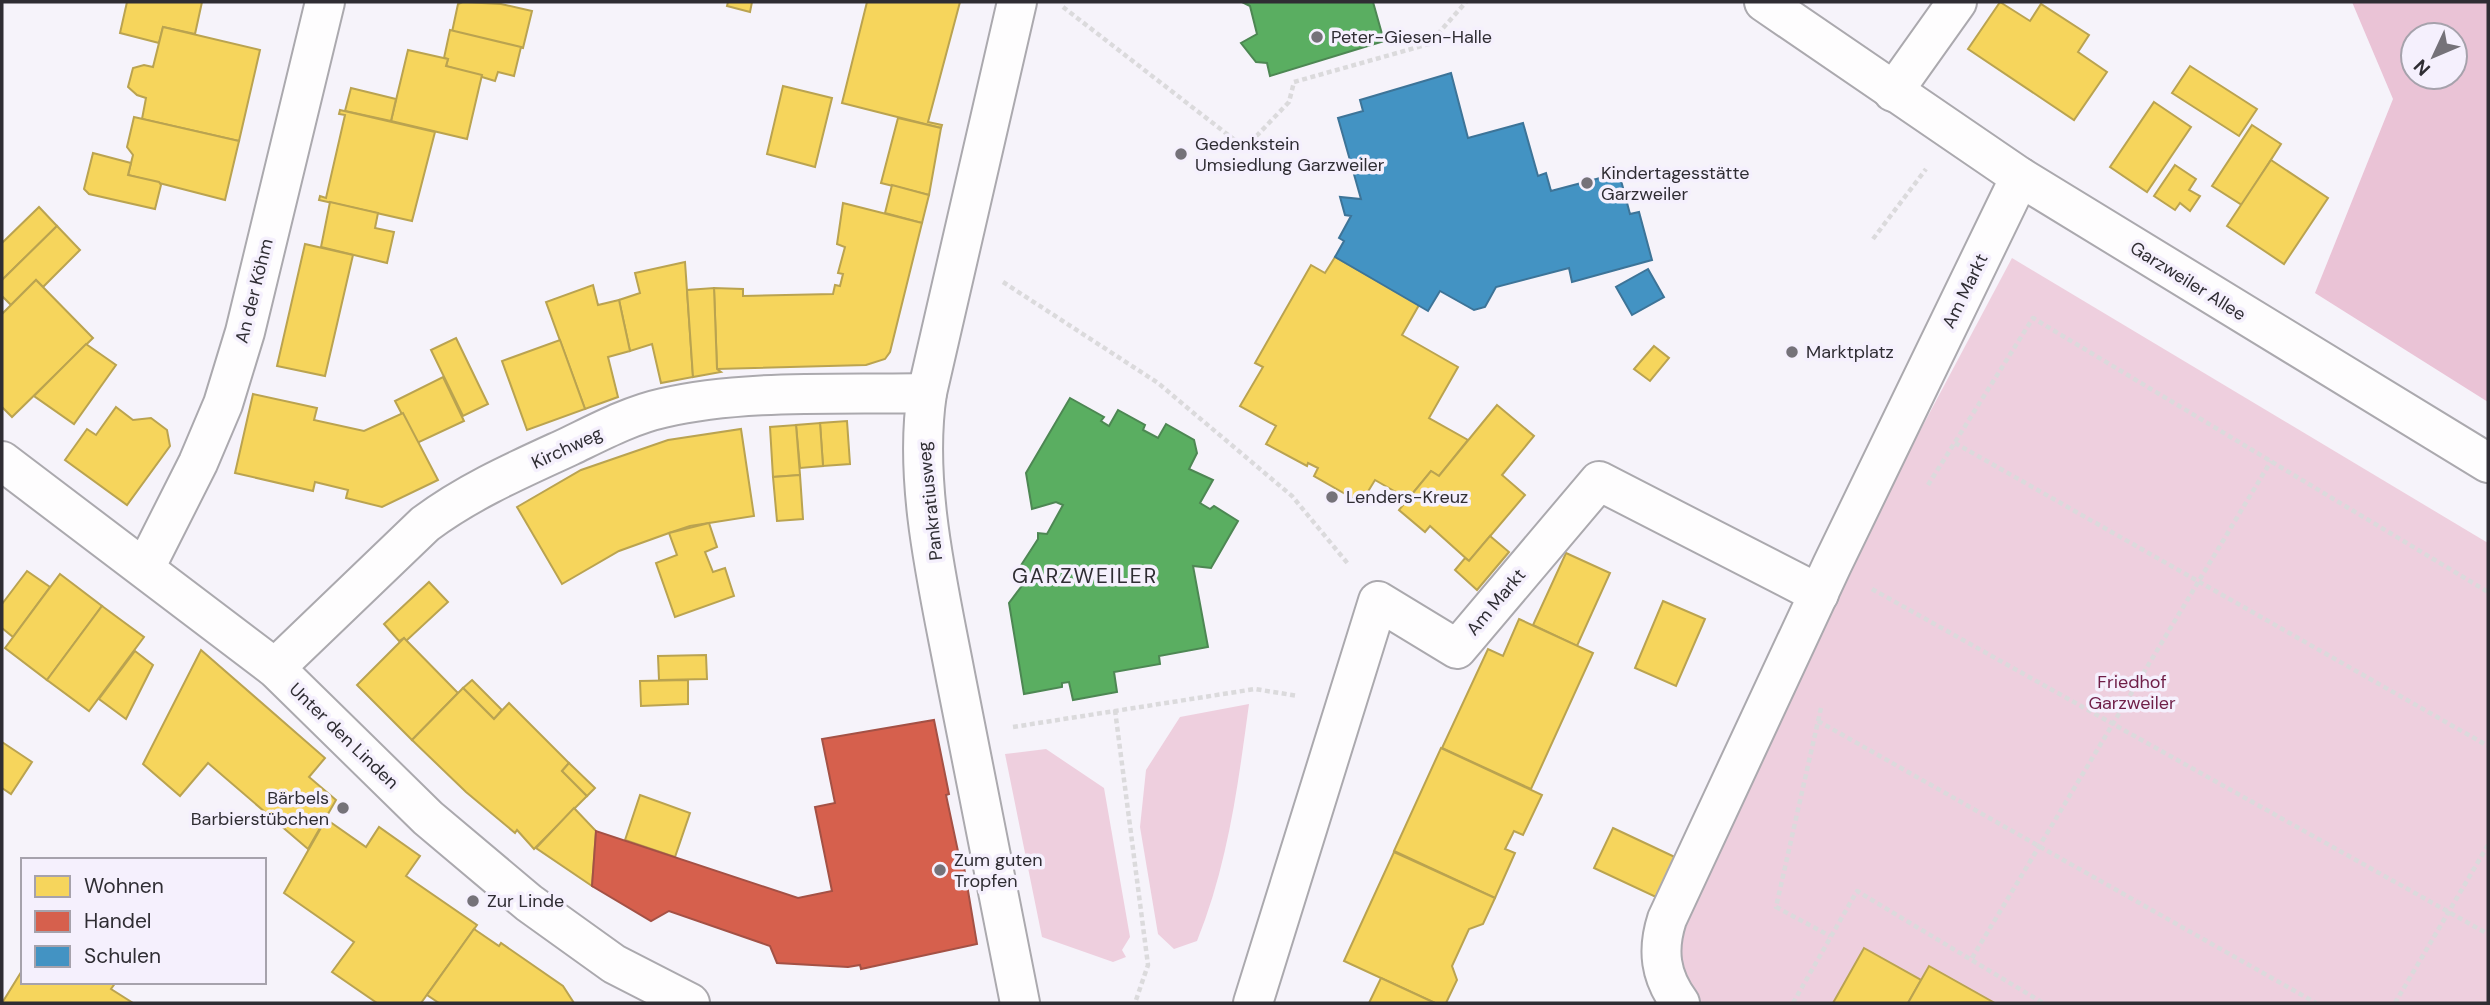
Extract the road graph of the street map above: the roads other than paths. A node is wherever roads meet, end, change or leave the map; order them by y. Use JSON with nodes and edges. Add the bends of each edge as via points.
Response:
{"nodes":[{"id":1,"x":326,"y":2,"type":"edge"},
{"id":2,"x":1017,"y":2,"type":"edge"},
{"id":3,"x":1764,"y":2,"type":"edge"},
{"id":4,"x":1957,"y":2,"type":"edge"},
{"id":5,"x":1893,"y":92,"type":"junction"},
{"id":6,"x":2020,"y":177,"type":"junction"},
{"id":7,"x":928,"y":393,"type":"junction"},
{"id":8,"x":2,"y":461,"type":"edge"},
{"id":9,"x":2488,"y":463,"type":"edge"},
{"id":10,"x":145,"y":568,"type":"junction"},
{"id":11,"x":1819,"y":594,"type":"junction"},
{"id":12,"x":275,"y":668,"type":"junction"},
{"id":13,"x":1675,"y":996,"type":"edge"},
{"id":14,"x":690,"y":1003,"type":"edge"},
{"id":15,"x":1020,"y":1003,"type":"edge"},
{"id":16,"x":1253,"y":1003,"type":"edge"}],
"edges":[{"from":1,"to":10,"type":"street","name":"An der Köhm","via":[[223,404]]},
{"from":2,"to":7,"type":"street","name":"Pankratiusweg"},
{"from":3,"to":5,"type":"street","name":"Garzweiler Allee"},
{"from":4,"to":5,"type":"street"},
{"from":5,"to":6,"type":"street","name":"Garzweiler Allee"},
{"from":6,"to":9,"type":"street","name":"Garzweiler Allee"},
{"from":6,"to":11,"type":"street","name":"Am Markt"},
{"from":7,"to":12,"type":"street","name":"Kirchweg","via":[[721,399],[662,408],[626,421],[505,476],[442,511]]},
{"from":7,"to":15,"type":"street","name":"Pankratiusweg","via":[[922,427],[926,489],[947,629]]},
{"from":8,"to":10,"type":"street","name":"Unter den Linden"},
{"from":10,"to":12,"type":"street","name":"Unter den Linden"},
{"from":11,"to":13,"type":"street","name":"Am Markt","via":[[1667,919],[1660,943],[1662,969]]},
{"from":11,"to":16,"type":"street","name":"Am Markt","via":[[1599,481],[1457,649],[1378,601]]},
{"from":12,"to":14,"type":"street","name":"Unter den Linden","via":[[428,818],[529,903],[614,964]]}]}
